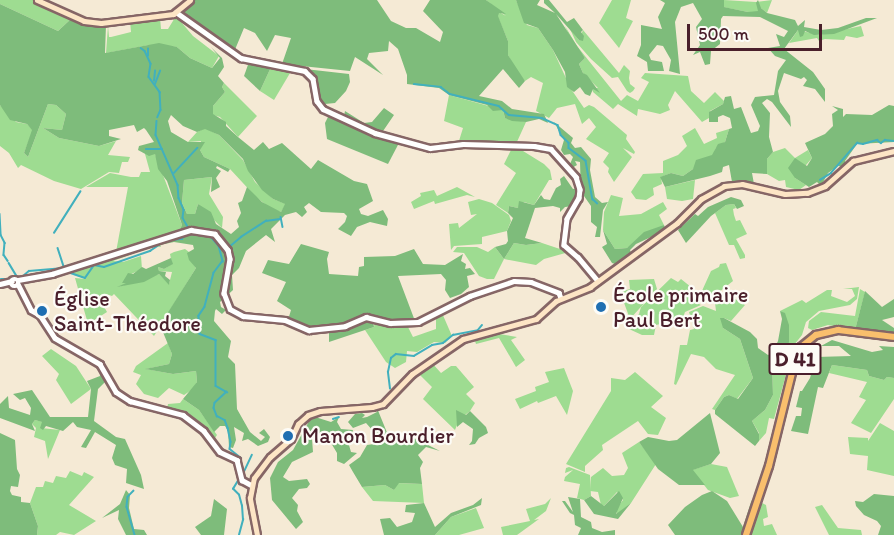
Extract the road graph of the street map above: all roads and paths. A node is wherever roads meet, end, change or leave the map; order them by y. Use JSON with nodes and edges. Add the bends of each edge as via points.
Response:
{"nodes":[{"id":1,"x":37,"y":0,"type":"edge"},
{"id":2,"x":190,"y":0,"type":"edge"},
{"id":3,"x":176,"y":12,"type":"junction"},
{"id":4,"x":894,"y":151,"type":"edge"},
{"id":5,"x":598,"y":281,"type":"junction"},
{"id":6,"x":0,"y":284,"type":"edge"},
{"id":7,"x":15,"y":284,"type":"junction"},
{"id":8,"x":561,"y":297,"type":"junction"},
{"id":9,"x":894,"y":337,"type":"edge"},
{"id":10,"x":251,"y":485,"type":"junction"},
{"id":11,"x":256,"y":535,"type":"edge"},
{"id":12,"x":746,"y":535,"type":"edge"}],
"edges":[{"from":1,"to":3,"type":"main road","via":[[80,20],[96,23]]},
{"from":2,"to":3,"type":"main road"},
{"from":3,"to":5,"type":"street","via":[[241,58],[305,70],[313,79],[321,107],[361,128],[430,148],[468,144],[552,150],[580,186],[579,198],[567,219],[564,245]]},
{"from":4,"to":5,"type":"main road","via":[[853,161],[814,192],[788,194],[742,184],[724,186],[701,199],[677,223]]},
{"from":5,"to":8,"type":"main road"},
{"from":6,"to":7,"type":"street"},
{"from":7,"to":8,"type":"street","via":[[182,231],[211,232],[229,252],[224,293],[231,309],[245,316],[281,320],[311,330],[345,326],[366,317],[390,323],[418,322],[470,296],[514,281],[531,282]]},
{"from":7,"to":10,"type":"street","via":[[30,310],[40,315],[55,339],[100,364],[116,392],[128,401],[183,415],[222,453],[237,460],[241,478]]},
{"from":8,"to":10,"type":"main road","via":[[536,319],[460,341],[412,374],[383,404],[308,415],[298,424],[291,440],[261,467]]},
{"from":9,"to":12,"type":"main road","number":"D 41","via":[[838,330],[816,335],[801,347]]},
{"from":10,"to":11,"type":"main road"}]}
